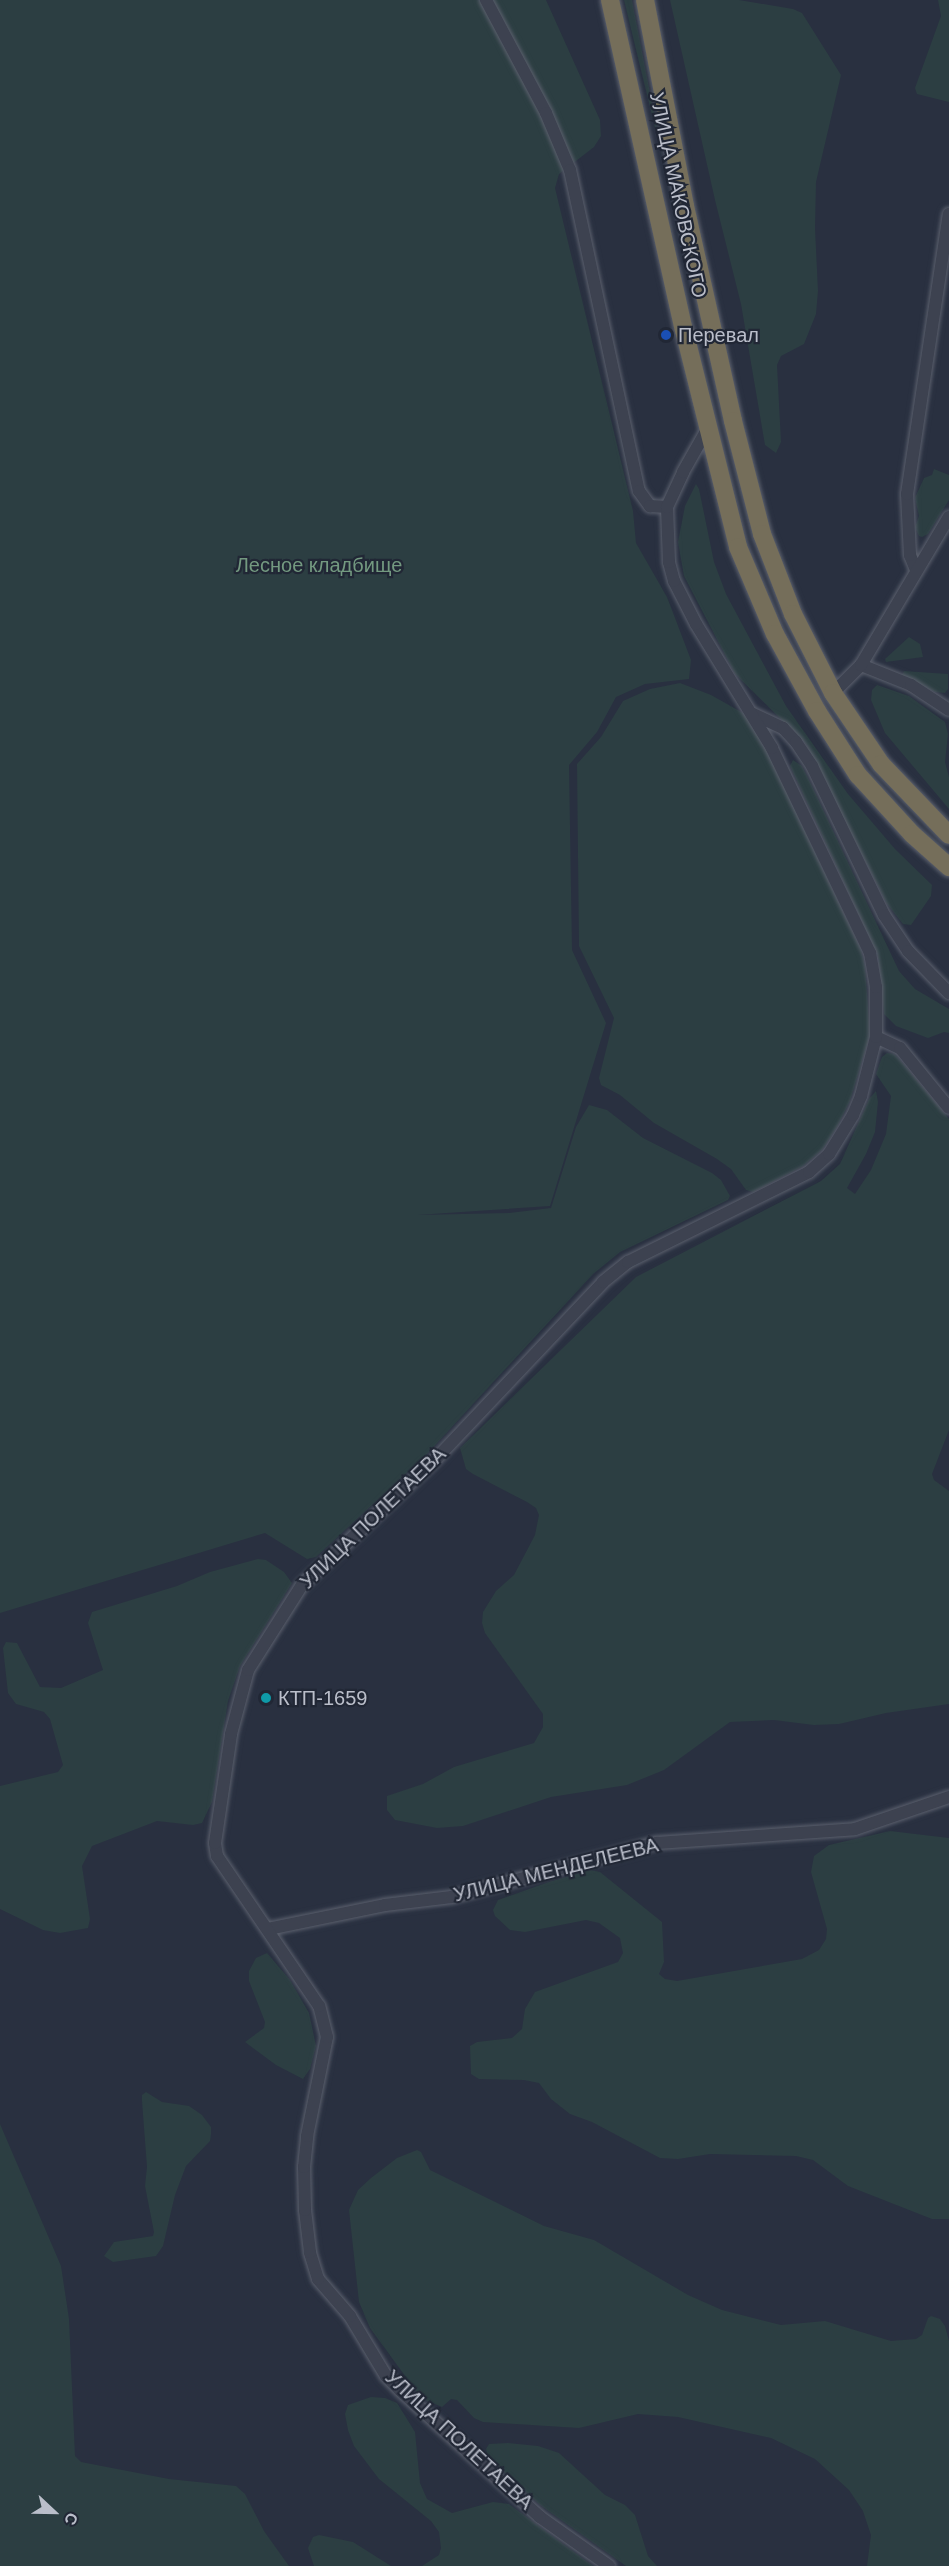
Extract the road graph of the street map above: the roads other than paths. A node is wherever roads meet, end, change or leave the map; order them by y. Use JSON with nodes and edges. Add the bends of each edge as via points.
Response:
{"nodes":[{"id":1,"x":486,"y":0,"type":"edge"},
{"id":2,"x":610,"y":0,"type":"edge"},
{"id":3,"x":645,"y":0,"type":"edge"},
{"id":4,"x":949,"y":214,"type":"edge"},
{"id":5,"x":709,"y":426,"type":"junction"},
{"id":6,"x":667,"y":507,"type":"junction"},
{"id":7,"x":949,"y":517,"type":"edge"},
{"id":8,"x":916,"y":570,"type":"junction"},
{"id":9,"x":861,"y":665,"type":"junction"},
{"id":10,"x":833,"y":693,"type":"junction"},
{"id":11,"x":949,"y":710,"type":"edge"},
{"id":12,"x":753,"y":714,"type":"junction"},
{"id":13,"x":949,"y":835,"type":"edge"},
{"id":14,"x":949,"y":867,"type":"edge"},
{"id":15,"x":949,"y":993,"type":"edge"},
{"id":16,"x":876,"y":1036,"type":"junction"},
{"id":17,"x":949,"y":1108,"type":"edge"},
{"id":18,"x":949,"y":1797,"type":"edge"},
{"id":19,"x":268,"y":1929,"type":"junction"},
{"id":20,"x":609,"y":2566,"type":"edge"}],
"edges":[{"from":1,"to":6,"type":"street","via":[[546,113],[570,170],[639,491],[650,506]]},
{"from":2,"to":5,"type":"highway","name":"УЛИЦА МАКОВСКОГО"},
{"from":3,"to":10,"type":"highway","name":"УЛИЦА МАКОВСКОГО","via":[[685,206],[762,534],[793,614]]},
{"from":4,"to":8,"type":"street","via":[[908,494],[910,555]]},
{"from":5,"to":6,"type":"street"},
{"from":5,"to":14,"type":"highway","name":"УЛИЦА МАКОВСКОГО","via":[[738,546],[775,634],[858,775],[912,834]]},
{"from":6,"to":12,"type":"street","name":"УЛИЦА ПОЛЕТАЕВА","via":[[666,535],[674,581],[696,624]]},
{"from":7,"to":8,"type":"street"},
{"from":8,"to":9,"type":"street"},
{"from":9,"to":10,"type":"street"},
{"from":9,"to":11,"type":"street","via":[[911,685]]},
{"from":10,"to":13,"type":"highway","name":"УЛИЦА МАКОВСКОГО","via":[[880,764]]},
{"from":12,"to":15,"type":"street","via":[[783,728],[796,742],[812,766],[884,915],[908,951]]},
{"from":12,"to":16,"type":"street","name":"УЛИЦА ПОЛЕТАЕВА","via":[[870,952],[876,987]]},
{"from":16,"to":17,"type":"street","via":[[900,1048]]},
{"from":16,"to":19,"type":"street","name":"УЛИЦА ПОЛЕТАЕВА","via":[[853,1115],[829,1154],[809,1172],[628,1262],[603,1282],[434,1461],[302,1585],[248,1670],[231,1734],[215,1843],[217,1856]]},
{"from":18,"to":19,"type":"street","name":"УЛИЦА МЕНДЕЛЕЕВА","via":[[855,1829],[657,1843],[452,1896]]},
{"from":19,"to":20,"type":"street","name":"УЛИЦА ПОЛЕТАЕВА","via":[[319,2006],[327,2037],[304,2167],[310,2252],[318,2279],[350,2316],[386,2376],[400,2390],[540,2517]]}]}
